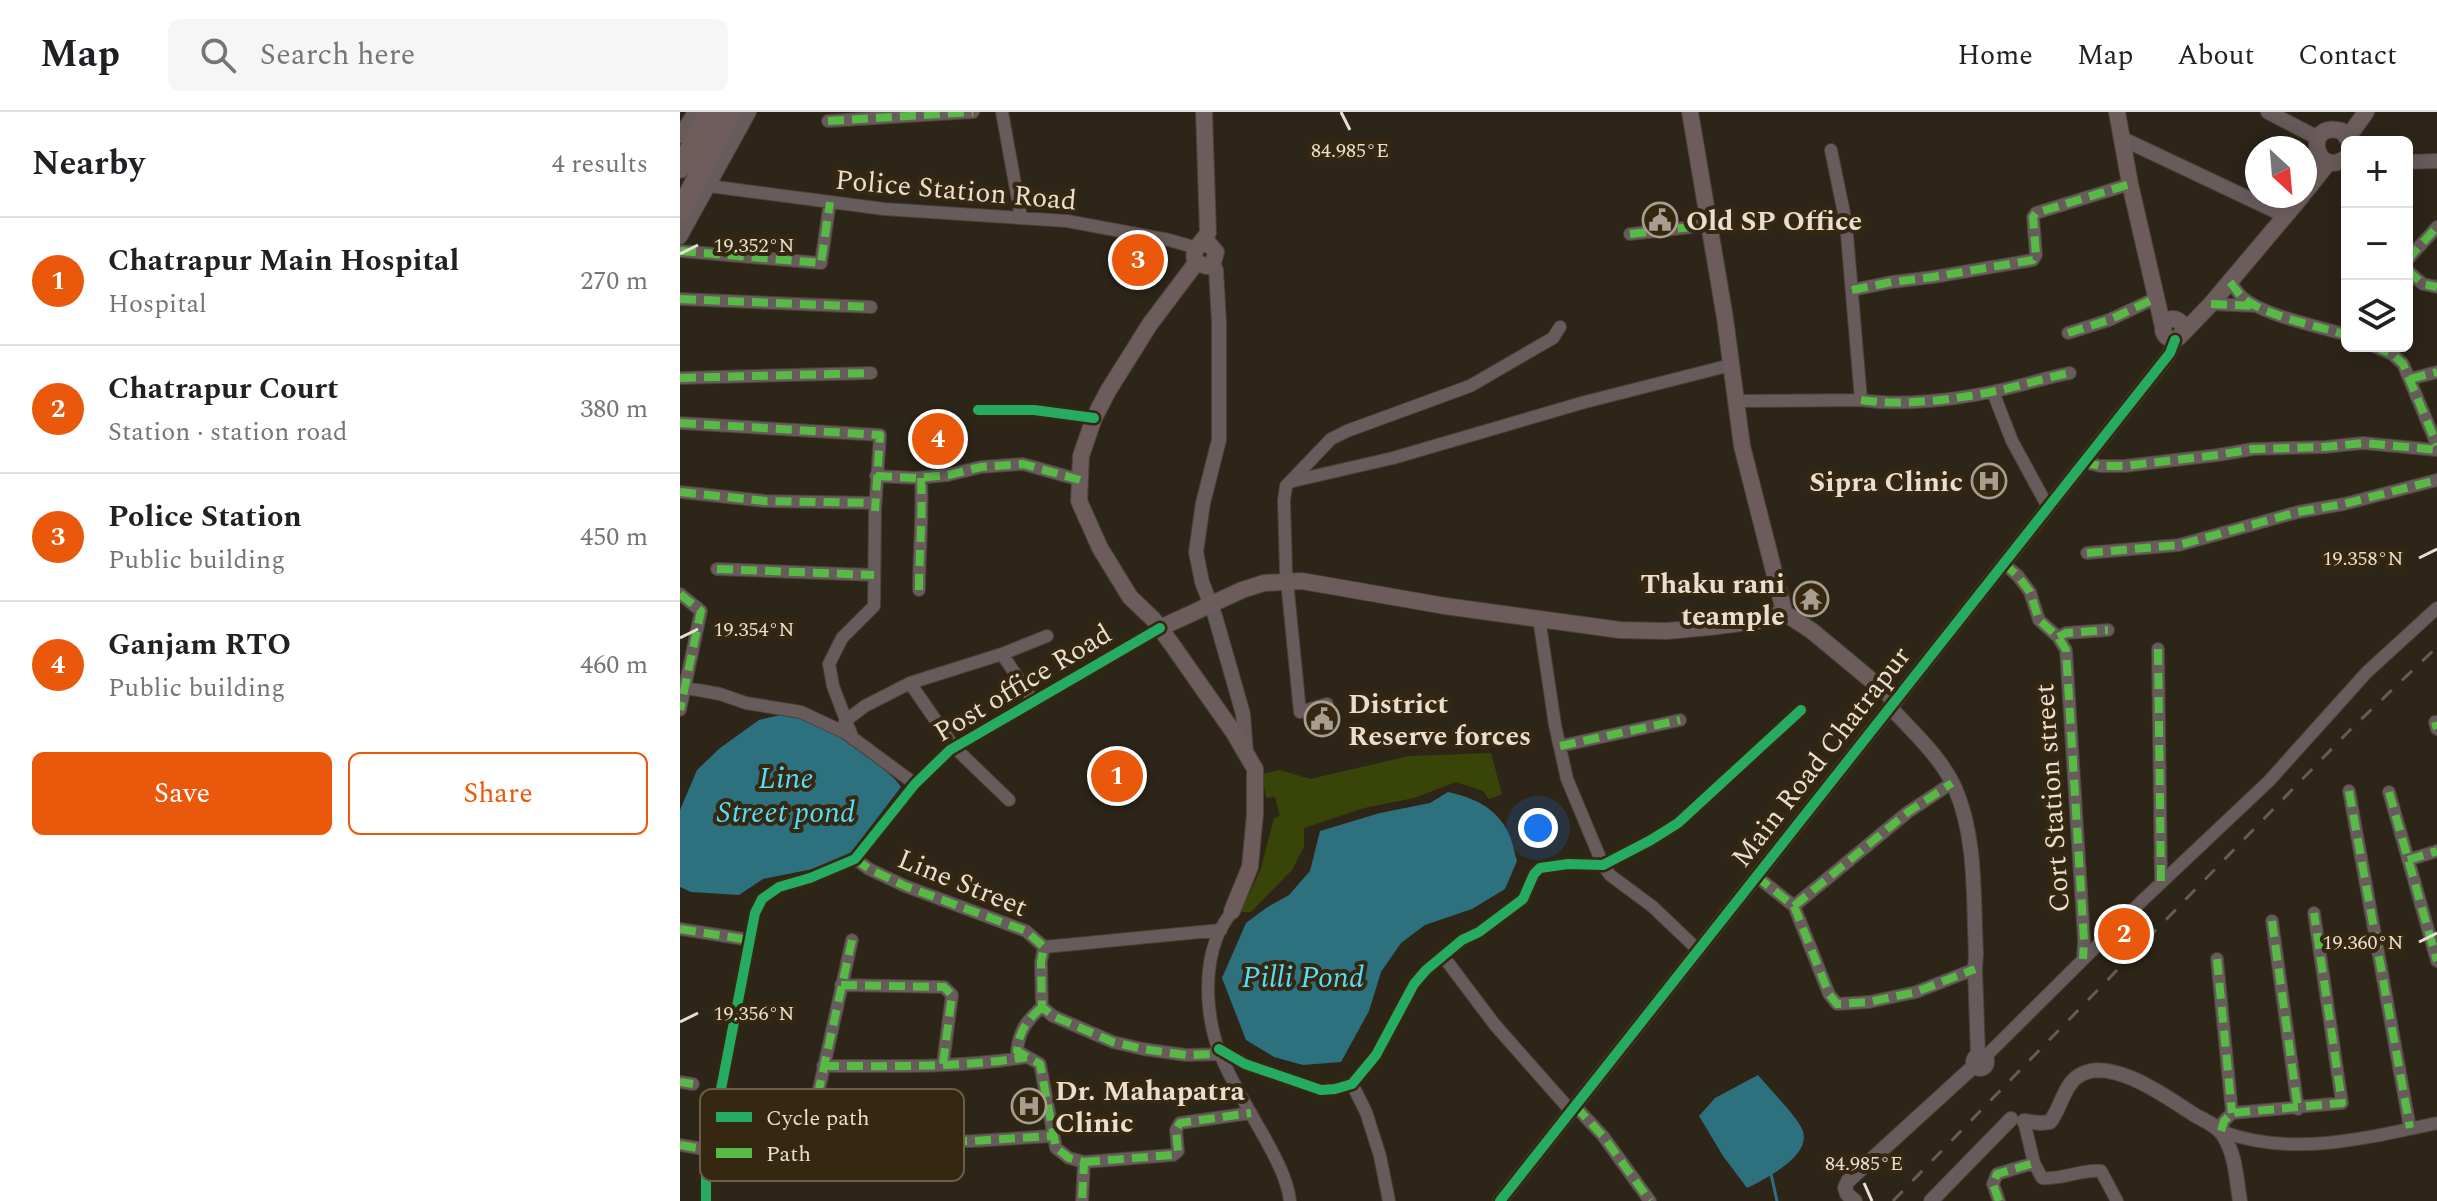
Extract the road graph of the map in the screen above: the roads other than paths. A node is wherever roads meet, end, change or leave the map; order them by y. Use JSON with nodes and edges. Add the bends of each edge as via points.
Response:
{"nodes":[{"id":1,"x":695,"y":112,"type":"edge"},
{"id":2,"x":710,"y":112,"type":"edge"},
{"id":3,"x":732,"y":112,"type":"edge"},
{"id":4,"x":749,"y":112,"type":"edge"},
{"id":5,"x":969,"y":112,"type":"edge"},
{"id":6,"x":1002,"y":112,"type":"edge"},
{"id":7,"x":1204,"y":112,"type":"edge"},
{"id":8,"x":1212,"y":112,"type":"edge"},
{"id":9,"x":1690,"y":112,"type":"edge"},
{"id":10,"x":2117,"y":112,"type":"edge"},
{"id":11,"x":2125,"y":112,"type":"edge"},
{"id":12,"x":2268,"y":112,"type":"edge"},
{"id":13,"x":2283,"y":112,"type":"edge"},
{"id":14,"x":2355,"y":112,"type":"edge"},
{"id":15,"x":2366,"y":112,"type":"edge"},
{"id":16,"x":828,"y":121,"type":"dead end"},
{"id":17,"x":680,"y":136,"type":"edge"},
{"id":18,"x":2335,"y":136,"type":"edge"},
{"id":19,"x":2127,"y":140,"type":"junction"},
{"id":20,"x":1831,"y":150,"type":"dead end"},
{"id":21,"x":2326,"y":160,"type":"junction"},
{"id":22,"x":2341,"y":160,"type":"edge"},
{"id":23,"x":2437,"y":161,"type":"edge"},
{"id":24,"x":2413,"y":162,"type":"edge"},
{"id":25,"x":680,"y":168,"type":"edge"},
{"id":26,"x":2317,"y":168,"type":"edge"},
{"id":27,"x":2317,"y":173,"type":"edge"},
{"id":28,"x":2130,"y":184,"type":"junction"},
{"id":29,"x":709,"y":186,"type":"junction"},
{"id":30,"x":830,"y":202,"type":"junction"},
{"id":31,"x":2285,"y":208,"type":"edge"},
{"id":32,"x":2288,"y":208,"type":"edge"},
{"id":33,"x":680,"y":211,"type":"edge"},
{"id":34,"x":2282,"y":214,"type":"junction"},
{"id":35,"x":1021,"y":217,"type":"junction"},
{"id":36,"x":1709,"y":225,"type":"junction"},
{"id":37,"x":2437,"y":227,"type":"edge"},
{"id":38,"x":1630,"y":234,"type":"dead end"},
{"id":39,"x":680,"y":237,"type":"edge"},
{"id":40,"x":680,"y":251,"type":"edge"},
{"id":41,"x":1204,"y":253,"type":"junction"},
{"id":42,"x":2413,"y":253,"type":"edge"},
{"id":43,"x":2413,"y":275,"type":"edge"},
{"id":44,"x":2230,"y":282,"type":"junction"},
{"id":45,"x":2437,"y":287,"type":"edge"},
{"id":46,"x":1852,"y":290,"type":"junction"},
{"id":47,"x":2156,"y":298,"type":"junction"},
{"id":48,"x":680,"y":299,"type":"edge"},
{"id":49,"x":2211,"y":304,"type":"junction"},
{"id":50,"x":2255,"y":306,"type":"junction"},
{"id":51,"x":871,"y":307,"type":"dead end"},
{"id":52,"x":1560,"y":327,"type":"dead end"},
{"id":53,"x":2174,"y":329,"type":"junction"},
{"id":54,"x":2341,"y":332,"type":"edge"},
{"id":55,"x":2068,"y":333,"type":"dead end"},
{"id":56,"x":2388,"y":352,"type":"edge"},
{"id":57,"x":1731,"y":365,"type":"junction"},
{"id":58,"x":2437,"y":372,"type":"edge"},
{"id":59,"x":871,"y":373,"type":"dead end"},
{"id":60,"x":2070,"y":373,"type":"dead end"},
{"id":61,"x":680,"y":378,"type":"edge"},
{"id":62,"x":2410,"y":379,"type":"junction"},
{"id":63,"x":1993,"y":392,"type":"junction"},
{"id":64,"x":1861,"y":400,"type":"junction"},
{"id":65,"x":1736,"y":401,"type":"junction"},
{"id":66,"x":978,"y":410,"type":"dead end"},
{"id":67,"x":1094,"y":418,"type":"junction"},
{"id":68,"x":680,"y":423,"type":"edge"},
{"id":69,"x":2437,"y":447,"type":"edge"},
{"id":70,"x":2083,"y":462,"type":"junction"},
{"id":71,"x":876,"y":476,"type":"junction"},
{"id":72,"x":921,"y":478,"type":"junction"},
{"id":73,"x":1080,"y":480,"type":"junction"},
{"id":74,"x":2437,"y":480,"type":"edge"},
{"id":75,"x":1293,"y":481,"type":"junction"},
{"id":76,"x":680,"y":492,"type":"edge"},
{"id":77,"x":875,"y":503,"type":"junction"},
{"id":78,"x":2048,"y":507,"type":"junction"},
{"id":79,"x":2087,"y":553,"type":"dead end"},
{"id":80,"x":2003,"y":563,"type":"junction"},
{"id":81,"x":717,"y":569,"type":"dead end"},
{"id":82,"x":874,"y":575,"type":"junction"},
{"id":83,"x":1287,"y":582,"type":"junction"},
{"id":84,"x":919,"y":590,"type":"dead end"},
{"id":85,"x":680,"y":594,"type":"edge"},
{"id":86,"x":1210,"y":605,"type":"junction"},
{"id":87,"x":2437,"y":608,"type":"edge"},
{"id":88,"x":1783,"y":612,"type":"junction"},
{"id":89,"x":1539,"y":618,"type":"junction"},
{"id":90,"x":1160,"y":628,"type":"junction"},
{"id":91,"x":2108,"y":630,"type":"dead end"},
{"id":92,"x":1047,"y":636,"type":"dead end"},
{"id":93,"x":2058,"y":637,"type":"junction"},
{"id":94,"x":2158,"y":649,"type":"dead end"},
{"id":95,"x":1002,"y":654,"type":"junction"},
{"id":96,"x":910,"y":683,"type":"junction"},
{"id":97,"x":682,"y":688,"type":"edge"},
{"id":98,"x":1034,"y":702,"type":"junction"},
{"id":99,"x":1327,"y":704,"type":"dead end"},
{"id":100,"x":1892,"y":704,"type":"junction"},
{"id":101,"x":680,"y":710,"type":"edge"},
{"id":102,"x":1801,"y":710,"type":"dead end"},
{"id":103,"x":1680,"y":720,"type":"dead end"},
{"id":104,"x":845,"y":721,"type":"junction"},
{"id":105,"x":853,"y":739,"type":"junction"},
{"id":106,"x":1560,"y":746,"type":"junction"},
{"id":107,"x":954,"y":747,"type":"junction"},
{"id":108,"x":1246,"y":754,"type":"junction"},
{"id":109,"x":1952,"y":783,"type":"junction"},
{"id":110,"x":915,"y":784,"type":"junction"},
{"id":111,"x":2349,"y":791,"type":"dead end"},
{"id":112,"x":2389,"y":792,"type":"dead end"},
{"id":113,"x":1009,"y":800,"type":"dead end"},
{"id":114,"x":2437,"y":851,"type":"edge"},
{"id":115,"x":855,"y":859,"type":"junction"},
{"id":116,"x":2408,"y":860,"type":"junction"},
{"id":117,"x":1603,"y":865,"type":"junction"},
{"id":118,"x":1756,"y":876,"type":"junction"},
{"id":119,"x":2161,"y":883,"type":"junction"},
{"id":120,"x":1794,"y":906,"type":"junction"},
{"id":121,"x":1232,"y":911,"type":"joint"},
{"id":122,"x":2314,"y":913,"type":"dead end"},
{"id":123,"x":2272,"y":921,"type":"dead end"},
{"id":124,"x":680,"y":929,"type":"edge"},
{"id":125,"x":1221,"y":930,"type":"junction"},
{"id":126,"x":750,"y":940,"type":"junction"},
{"id":127,"x":852,"y":940,"type":"dead end"},
{"id":128,"x":1044,"y":947,"type":"junction"},
{"id":129,"x":1698,"y":950,"type":"junction"},
{"id":130,"x":1443,"y":956,"type":"junction"},
{"id":131,"x":2083,"y":959,"type":"junction"},
{"id":132,"x":2217,"y":959,"type":"dead end"},
{"id":133,"x":2437,"y":961,"type":"edge"},
{"id":134,"x":1975,"y":969,"type":"junction"},
{"id":135,"x":841,"y":985,"type":"junction"},
{"id":136,"x":1042,"y":1007,"type":"junction"},
{"id":137,"x":1221,"y":1055,"type":"junction"},
{"id":138,"x":1027,"y":1057,"type":"junction"},
{"id":139,"x":1979,"y":1062,"type":"junction"},
{"id":140,"x":943,"y":1064,"type":"junction"},
{"id":141,"x":823,"y":1066,"type":"junction"},
{"id":142,"x":1352,"y":1084,"type":"junction"},
{"id":143,"x":721,"y":1089,"type":"edge"},
{"id":144,"x":818,"y":1089,"type":"edge"},
{"id":145,"x":1573,"y":1109,"type":"junction"},
{"id":146,"x":2298,"y":1109,"type":"junction"},
{"id":147,"x":1251,"y":1113,"type":"junction"},
{"id":148,"x":2232,"y":1113,"type":"junction"},
{"id":149,"x":2016,"y":1121,"type":"junction"},
{"id":150,"x":2437,"y":1123,"type":"edge"},
{"id":151,"x":2410,"y":1128,"type":"junction"},
{"id":152,"x":2221,"y":1131,"type":"junction"},
{"id":153,"x":1052,"y":1136,"type":"junction"},
{"id":154,"x":964,"y":1141,"type":"edge"},
{"id":155,"x":680,"y":1145,"type":"edge"},
{"id":156,"x":700,"y":1148,"type":"edge"},
{"id":157,"x":1084,"y":1162,"type":"junction"},
{"id":158,"x":2034,"y":1163,"type":"junction"},
{"id":159,"x":1082,"y":1201,"type":"edge"},
{"id":160,"x":1290,"y":1201,"type":"edge"},
{"id":161,"x":1389,"y":1201,"type":"edge"},
{"id":162,"x":1500,"y":1201,"type":"edge"},
{"id":163,"x":1650,"y":1201,"type":"edge"},
{"id":164,"x":1858,"y":1201,"type":"edge"},
{"id":165,"x":1934,"y":1201,"type":"edge"},
{"id":166,"x":1999,"y":1201,"type":"edge"},
{"id":167,"x":2117,"y":1201,"type":"edge"},
{"id":168,"x":2240,"y":1201,"type":"edge"}],
"edges":[{"from":1,"to":17,"type":"street"},
{"from":2,"to":25,"type":"highway"},
{"from":3,"to":33,"type":"highway"},
{"from":4,"to":29,"type":"street"},
{"from":5,"to":16,"type":"street"},
{"from":6,"to":35,"type":"street"},
{"from":7,"to":41,"type":"main road"},
{"from":8,"to":41,"type":"main road","via":[[1218,224]]},
{"from":9,"to":36,"type":"main road"},
{"from":10,"to":19,"type":"main road"},
{"from":11,"to":19,"type":"main road"},
{"from":12,"to":18,"type":"street"},
{"from":13,"to":18,"type":"street"},
{"from":14,"to":18,"type":"main road"},
{"from":15,"to":18,"type":"main road"},
{"from":18,"to":21,"type":"main road","via":[[2317,149]]},
{"from":19,"to":28,"type":"main road"},
{"from":19,"to":34,"type":"street"},
{"from":19,"to":53,"type":"main road"},
{"from":20,"to":46,"type":"street","via":[[1846,223]]},
{"from":21,"to":22,"type":"main road"},
{"from":21,"to":26,"type":"main road"},
{"from":21,"to":27,"type":"main road"},
{"from":23,"to":24,"type":"street"},
{"from":28,"to":46,"type":"street","via":[[2036,213],[2033,260]]},
{"from":28,"to":47,"type":"main road"},
{"from":29,"to":30,"type":"street","name":"Police Station Road"},
{"from":29,"to":39,"type":"street"},
{"from":30,"to":35,"type":"street","name":"Police Station Road"},
{"from":30,"to":40,"type":"street","via":[[821,263]]},
{"from":31,"to":34,"type":"main road"},
{"from":32,"to":34,"type":"main road"},
{"from":34,"to":44,"type":"main road"},
{"from":34,"to":53,"type":"main road"},
{"from":35,"to":41,"type":"street","name":"Police Station Road","via":[[1169,240]]},
{"from":36,"to":38,"type":"street"},
{"from":36,"to":57,"type":"main road"},
{"from":37,"to":42,"type":"street"},
{"from":41,"to":67,"type":"main road","via":[[1150,324]]},
{"from":41,"to":86,"type":"street","via":[[1216,270],[1219,322],[1219,440],[1196,552]]},
{"from":43,"to":45,"type":"street"},
{"from":44,"to":49,"type":"main road"},
{"from":44,"to":50,"type":"street"},
{"from":46,"to":64,"type":"street"},
{"from":47,"to":53,"type":"main road"},
{"from":47,"to":55,"type":"street"},
{"from":48,"to":51,"type":"street"},
{"from":49,"to":50,"type":"street"},
{"from":49,"to":53,"type":"main road"},
{"from":50,"to":54,"type":"street"},
{"from":52,"to":75,"type":"street","via":[[1553,338],[1470,386],[1331,439]]},
{"from":53,"to":70,"type":"street","name":"Main Road Chatrapur","via":[[2170,353]]},
{"from":56,"to":62,"type":"street","via":[[2403,364]]},
{"from":57,"to":65,"type":"main road"},
{"from":57,"to":75,"type":"street"},
{"from":58,"to":62,"type":"street"},
{"from":59,"to":61,"type":"street"},
{"from":60,"to":63,"type":"street"},
{"from":62,"to":69,"type":"street"},
{"from":63,"to":64,"type":"street"},
{"from":63,"to":78,"type":"street","via":[[2012,441]]},
{"from":64,"to":65,"type":"street"},
{"from":65,"to":88,"type":"main road"},
{"from":66,"to":67,"type":"street"},
{"from":67,"to":73,"type":"main road","via":[[1081,456]]},
{"from":68,"to":71,"type":"street","via":[[880,435]]},
{"from":69,"to":70,"type":"street","via":[[2363,443],[2253,449],[2124,466]]},
{"from":70,"to":78,"type":"street","name":"Main Road Chatrapur"},
{"from":71,"to":72,"type":"street"},
{"from":71,"to":77,"type":"street"},
{"from":72,"to":73,"type":"street","via":[[1023,464]]},
{"from":72,"to":84,"type":"street"},
{"from":73,"to":90,"type":"main road","via":[[1079,501],[1100,548],[1130,597]]},
{"from":74,"to":79,"type":"street","via":[[2179,545]]},
{"from":75,"to":83,"type":"street","via":[[1286,486],[1284,500]]},
{"from":76,"to":77,"type":"street","via":[[765,501]]},
{"from":77,"to":82,"type":"street"},
{"from":78,"to":80,"type":"street","name":"Main Road Chatrapur"},
{"from":80,"to":93,"type":"street","via":[[2030,592],[2039,620]]},
{"from":80,"to":100,"type":"street","name":"Main Road Chatrapur"},
{"from":81,"to":82,"type":"street"},
{"from":82,"to":104,"type":"street","via":[[874,606],[842,638],[829,664]]},
{"from":83,"to":86,"type":"main road","name":"Post office Road","via":[[1253,586]]},
{"from":83,"to":89,"type":"main road","name":"Post office Road"},
{"from":83,"to":99,"type":"street","via":[[1300,712]]},
{"from":85,"to":97,"type":"street","via":[[701,611]]},
{"from":86,"to":90,"type":"main road","name":"Post office Road"},
{"from":86,"to":108,"type":"street","via":[[1243,714]]},
{"from":87,"to":119,"type":"street","via":[[2367,672],[2269,781]]},
{"from":88,"to":89,"type":"main road","name":"Post office Road","via":[[1758,621],[1667,631]]},
{"from":88,"to":100,"type":"main road","via":[[1812,631]]},
{"from":89,"to":106,"type":"street"},
{"from":90,"to":98,"type":"street","name":"Post office Road"},
{"from":90,"to":108,"type":"main road"},
{"from":91,"to":93,"type":"street"},
{"from":92,"to":95,"type":"street"},
{"from":93,"to":131,"type":"street","name":"Cort Station street","via":[[2066,650]]},
{"from":94,"to":119,"type":"street"},
{"from":95,"to":96,"type":"street"},
{"from":95,"to":98,"type":"street"},
{"from":96,"to":104,"type":"street"},
{"from":96,"to":107,"type":"street"},
{"from":97,"to":101,"type":"street"},
{"from":97,"to":105,"type":"street","via":[[801,712]]},
{"from":98,"to":107,"type":"street","name":"Post office Road"},
{"from":100,"to":109,"type":"street"},
{"from":100,"to":118,"type":"street","name":"Main Road Chatrapur"},
{"from":102,"to":117,"type":"street","via":[[1678,823]]},
{"from":103,"to":106,"type":"street"},
{"from":104,"to":105,"type":"street"},
{"from":105,"to":110,"type":"street"},
{"from":106,"to":117,"type":"street","via":[[1567,779]]},
{"from":107,"to":110,"type":"street","name":"Post office Road"},
{"from":107,"to":113,"type":"street"},
{"from":108,"to":121,"type":"main road","via":[[1255,769],[1255,814],[1250,867]]},
{"from":109,"to":120,"type":"street","via":[[1908,812]]},
{"from":109,"to":134,"type":"street","via":[[1969,836]]},
{"from":110,"to":115,"type":"street","name":"Post office Road"},
{"from":111,"to":151,"type":"street"},
{"from":112,"to":116,"type":"street"},
{"from":114,"to":116,"type":"street"},
{"from":115,"to":126,"type":"street","via":[[779,887],[762,899]]},
{"from":115,"to":128,"type":"street","name":"Line Street","via":[[905,886],[1026,931]]},
{"from":116,"to":133,"type":"street"},
{"from":117,"to":129,"type":"street"},
{"from":117,"to":130,"type":"street","via":[[1540,868],[1523,899]]},
{"from":118,"to":120,"type":"street"},
{"from":118,"to":129,"type":"street","name":"Main Road Chatrapur"},
{"from":119,"to":131,"type":"street"},
{"from":120,"to":134,"type":"street","via":[[1837,1004],[1916,992]]},
{"from":121,"to":125,"type":"street"},
{"from":122,"to":146,"type":"street","via":[[2342,1103]]},
{"from":123,"to":146,"type":"street"},
{"from":124,"to":126,"type":"street"},
{"from":125,"to":128,"type":"street"},
{"from":125,"to":137,"type":"street","via":[[1210,966],[1209,1001]]},
{"from":126,"to":143,"type":"street"},
{"from":127,"to":135,"type":"street"},
{"from":128,"to":136,"type":"street","name":"Line Street"},
{"from":129,"to":145,"type":"street","name":"Main Road Chatrapur"},
{"from":130,"to":142,"type":"street","via":[[1414,984],[1376,1055]]},
{"from":130,"to":145,"type":"street","via":[[1495,1025]]},
{"from":131,"to":139,"type":"street"},
{"from":132,"to":148,"type":"street"},
{"from":134,"to":139,"type":"street"},
{"from":135,"to":140,"type":"street","via":[[944,987],[952,995]]},
{"from":135,"to":141,"type":"street"},
{"from":136,"to":137,"type":"street","via":[[1113,1042],[1186,1055]]},
{"from":136,"to":138,"type":"street","via":[[1018,1037],[1017,1051]]},
{"from":137,"to":142,"type":"street","via":[[1321,1090]]},
{"from":137,"to":147,"type":"street"},
{"from":138,"to":140,"type":"street"},
{"from":138,"to":153,"type":"street","via":[[1040,1064]]},
{"from":139,"to":164,"type":"street","via":[[1851,1185]]},
{"from":140,"to":141,"type":"street"},
{"from":141,"to":144,"type":"street"},
{"from":142,"to":161,"type":"street","via":[[1380,1156]]},
{"from":145,"to":162,"type":"street","name":"Main Road Chatrapur"},
{"from":145,"to":163,"type":"street","via":[[1603,1136]]},
{"from":146,"to":148,"type":"street"},
{"from":147,"to":157,"type":"street","via":[[1180,1123],[1178,1151],[1173,1155]]},
{"from":147,"to":160,"type":"street"},
{"from":148,"to":152,"type":"street"},
{"from":149,"to":152,"type":"street","via":[[2050,1122],[2070,1085],[2094,1070],[2132,1077]]},
{"from":149,"to":158,"type":"street"},
{"from":149,"to":165,"type":"street"},
{"from":150,"to":151,"type":"street"},
{"from":151,"to":152,"type":"street","via":[[2311,1145],[2252,1141]]},
{"from":152,"to":168,"type":"street","via":[[2231,1149]]},
{"from":153,"to":154,"type":"street"},
{"from":153,"to":157,"type":"street","via":[[1056,1148]]},
{"from":155,"to":156,"type":"street"},
{"from":157,"to":159,"type":"street"},
{"from":158,"to":166,"type":"street","via":[[1997,1174],[1993,1184]]},
{"from":158,"to":167,"type":"street","via":[[2042,1178],[2049,1179],[2101,1171]]}]}
